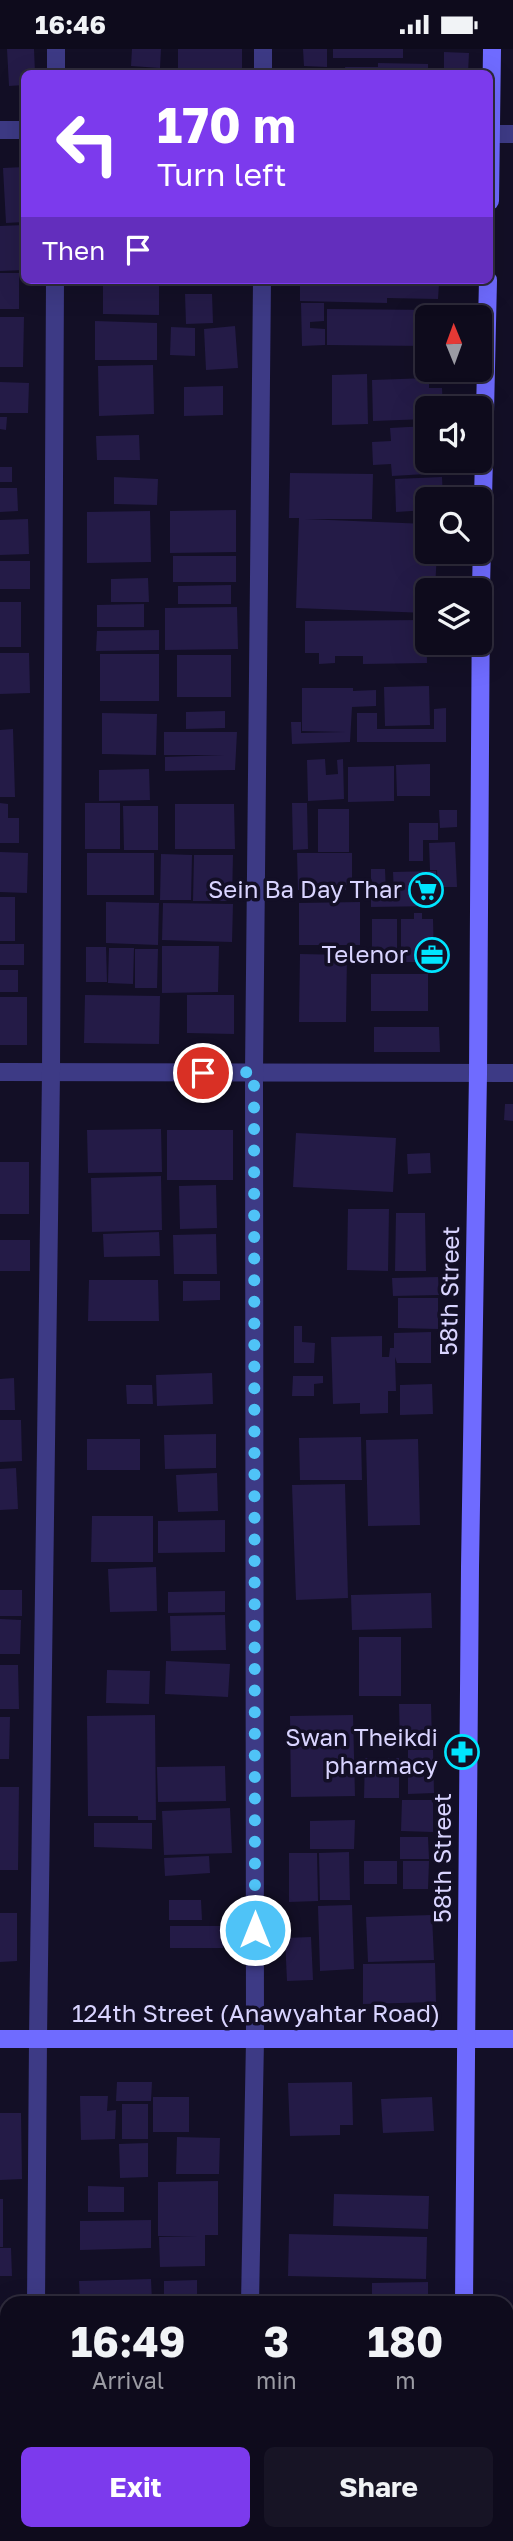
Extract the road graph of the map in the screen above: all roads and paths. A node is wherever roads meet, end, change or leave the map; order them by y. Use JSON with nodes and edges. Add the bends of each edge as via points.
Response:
{"nodes":[{"id":1,"x":56,"y":49,"type":"edge"},
{"id":2,"x":263,"y":49,"type":"edge"},
{"id":3,"x":492,"y":49,"type":"edge"},
{"id":4,"x":56,"y":70,"type":"edge"},
{"id":5,"x":263,"y":70,"type":"edge"},
{"id":6,"x":492,"y":70,"type":"edge"},
{"id":7,"x":0,"y":130,"type":"edge"},
{"id":8,"x":21,"y":130,"type":"edge"},
{"id":9,"x":493,"y":134,"type":"edge"},
{"id":10,"x":513,"y":134,"type":"edge"},
{"id":11,"x":55,"y":284,"type":"edge"},
{"id":12,"x":262,"y":284,"type":"edge"},
{"id":13,"x":488,"y":284,"type":"edge"},
{"id":14,"x":0,"y":1072,"type":"edge"},
{"id":15,"x":254,"y":1072,"type":"junction"},
{"id":16,"x":51,"y":1073,"type":"junction"},
{"id":17,"x":513,"y":1073,"type":"edge"},
{"id":18,"x":478,"y":1074,"type":"junction"},
{"id":19,"x":466,"y":2038,"type":"junction"},
{"id":20,"x":0,"y":2039,"type":"edge"},
{"id":21,"x":38,"y":2039,"type":"junction"},
{"id":22,"x":513,"y":2039,"type":"edge"},
{"id":23,"x":255,"y":2040,"type":"junction"},
{"id":24,"x":36,"y":2296,"type":"edge"},
{"id":25,"x":250,"y":2296,"type":"edge"},
{"id":26,"x":464,"y":2296,"type":"edge"}],
"edges":[{"from":1,"to":4,"type":"street"},
{"from":2,"to":5,"type":"street"},
{"from":3,"to":6,"type":"main road"},
{"from":7,"to":8,"type":"street"},
{"from":9,"to":10,"type":"street"},
{"from":11,"to":16,"type":"street"},
{"from":12,"to":15,"type":"street"},
{"from":13,"to":18,"type":"main road","name":"58th Street"},
{"from":14,"to":16,"type":"street"},
{"from":15,"to":16,"type":"street"},
{"from":15,"to":18,"type":"street"},
{"from":15,"to":23,"type":"street"},
{"from":16,"to":21,"type":"street"},
{"from":17,"to":18,"type":"street"},
{"from":18,"to":19,"type":"main road","name":"58th Street"},
{"from":19,"to":22,"type":"main road","name":"124th Street (Anawyahtar Road)"},
{"from":19,"to":23,"type":"main road","name":"124th Street (Anawyahtar Road)"},
{"from":19,"to":26,"type":"main road","name":"58th Street"},
{"from":20,"to":21,"type":"main road","name":"124th Street (Anawyahtar Road)"},
{"from":21,"to":23,"type":"main road","name":"124th Street (Anawyahtar Road)"},
{"from":21,"to":24,"type":"street"},
{"from":23,"to":25,"type":"street"}]}
